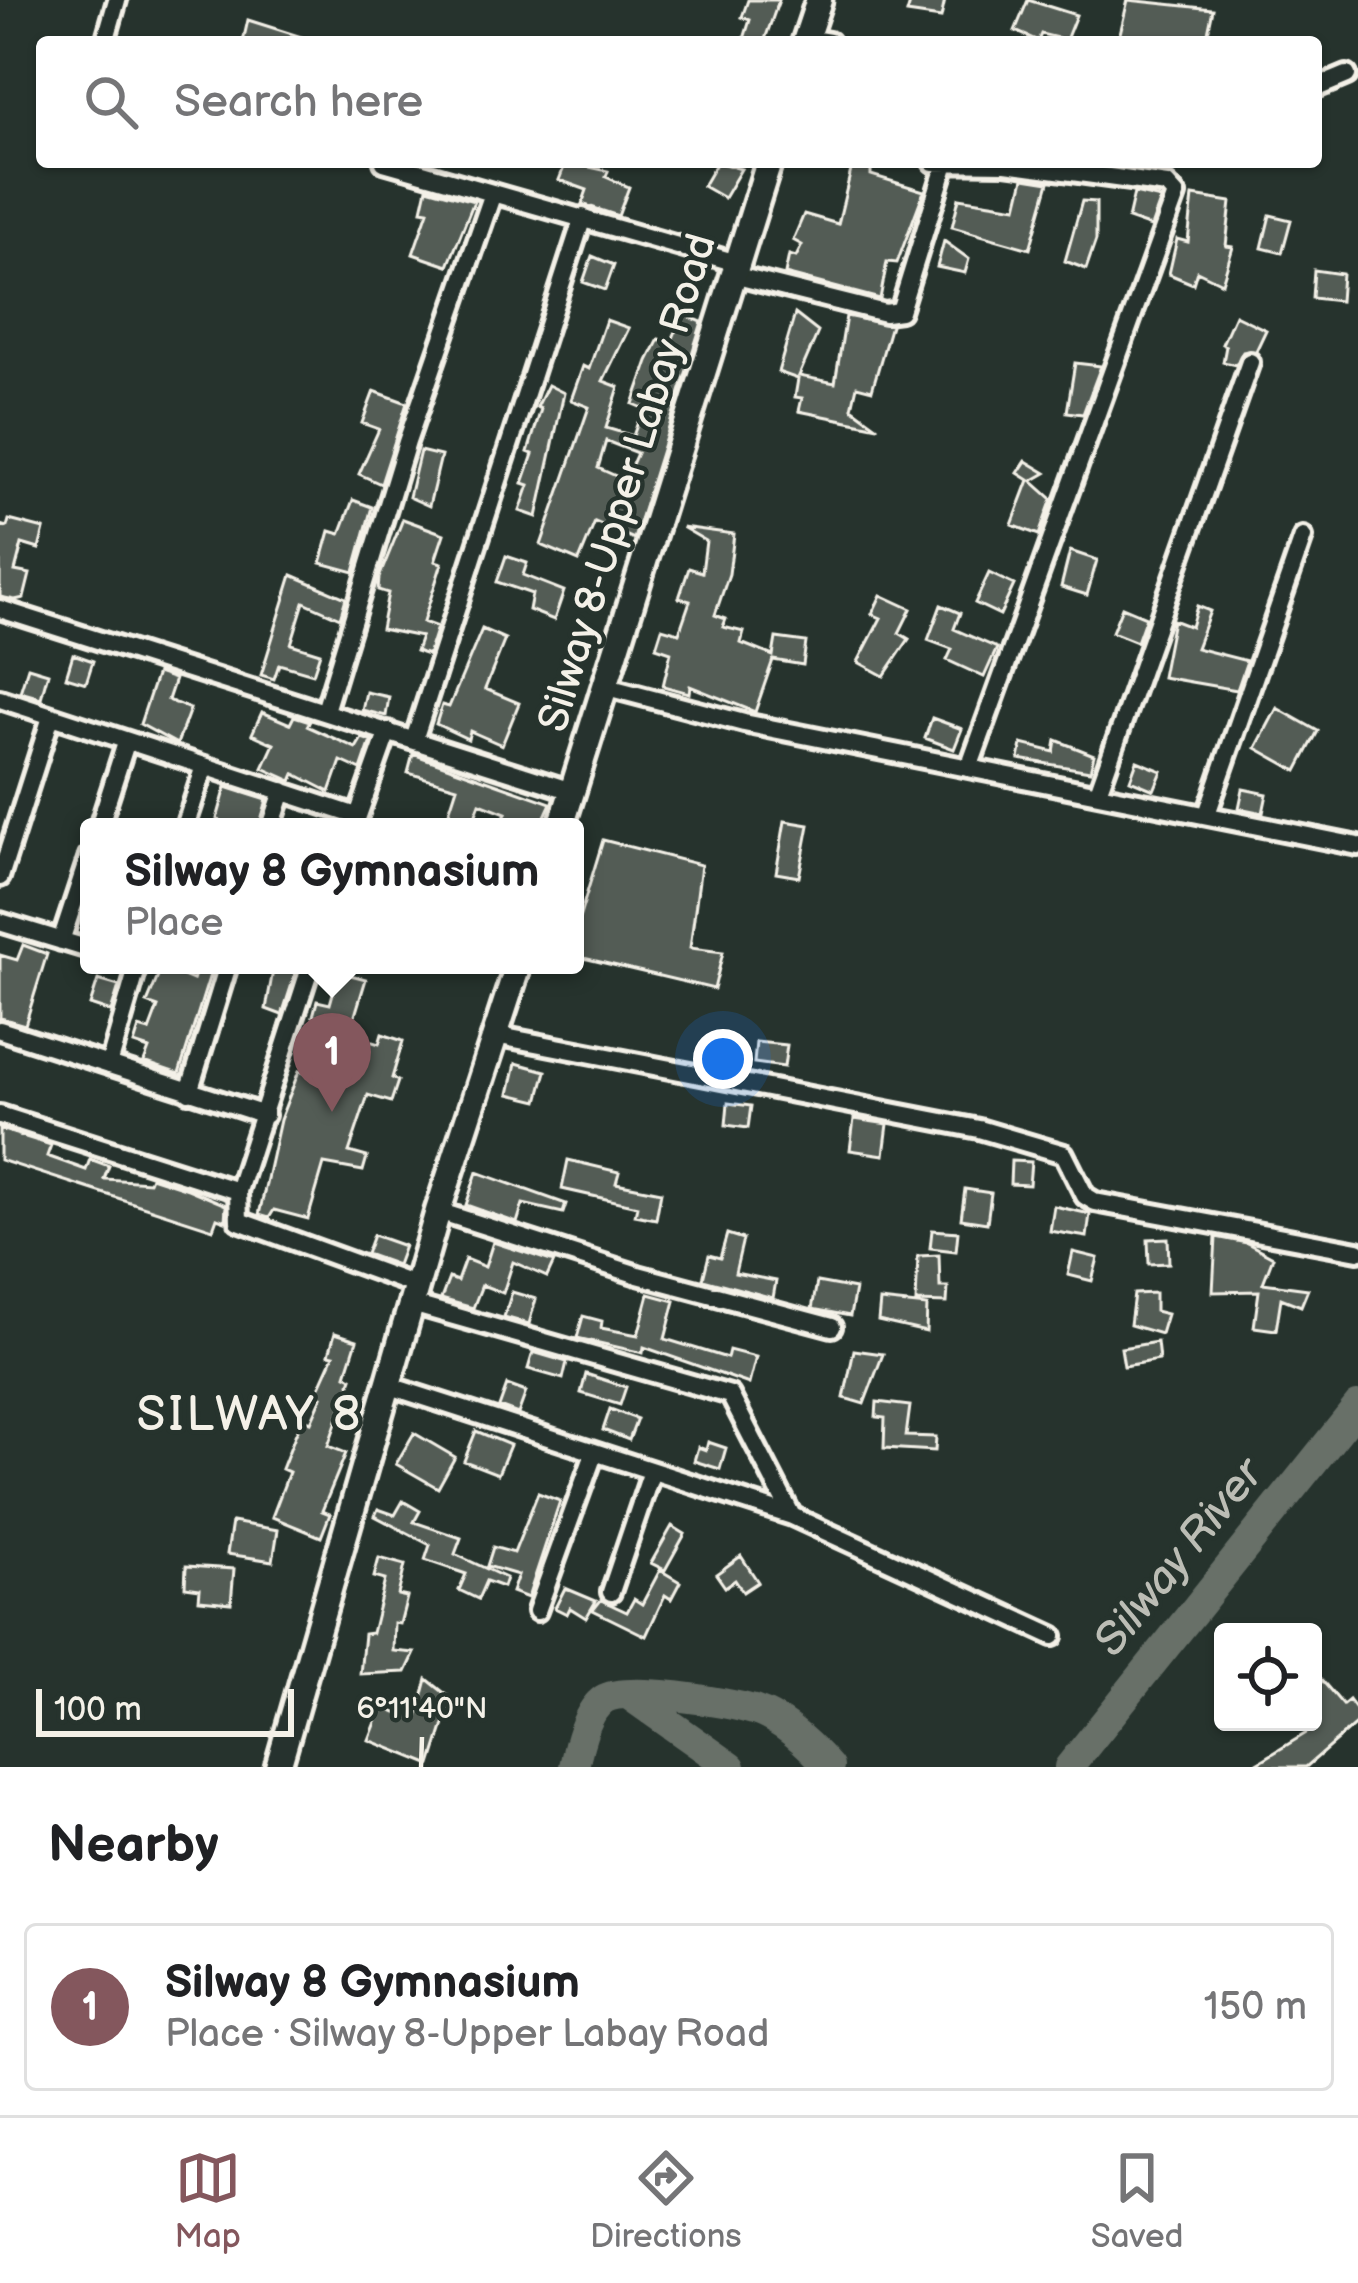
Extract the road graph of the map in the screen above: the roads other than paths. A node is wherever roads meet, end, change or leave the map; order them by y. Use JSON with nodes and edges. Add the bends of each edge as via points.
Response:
{"nodes":[{"id":1,"x":117,"y":0,"type":"edge"},
{"id":2,"x":819,"y":0,"type":"edge"},
{"id":3,"x":107,"y":36,"type":"edge"},
{"id":4,"x":815,"y":36,"type":"edge"},
{"id":5,"x":1347,"y":74,"type":"dead end"},
{"id":6,"x":1322,"y":85,"type":"edge"},
{"id":7,"x":405,"y":168,"type":"edge"},
{"id":8,"x":767,"y":168,"type":"edge"},
{"id":9,"x":938,"y":168,"type":"edge"},
{"id":10,"x":1042,"y":168,"type":"edge"},
{"id":11,"x":493,"y":193,"type":"junction"},
{"id":12,"x":583,"y":218,"type":"junction"},
{"id":13,"x":735,"y":269,"type":"junction"},
{"id":14,"x":1250,"y":362,"type":"dead end"},
{"id":15,"x":1303,"y":537,"type":"dead end"},
{"id":16,"x":0,"y":608,"type":"edge"},
{"id":17,"x":607,"y":687,"type":"junction"},
{"id":18,"x":0,"y":699,"type":"edge"},
{"id":19,"x":325,"y":710,"type":"junction"},
{"id":20,"x":51,"y":717,"type":"junction"},
{"id":21,"x":388,"y":731,"type":"junction"},
{"id":22,"x":414,"y":740,"type":"junction"},
{"id":23,"x":126,"y":743,"type":"junction"},
{"id":24,"x":205,"y":766,"type":"junction"},
{"id":25,"x":969,"y":768,"type":"junction"},
{"id":26,"x":572,"y":790,"type":"junction"},
{"id":27,"x":283,"y":791,"type":"junction"},
{"id":28,"x":1098,"y":792,"type":"junction"},
{"id":29,"x":1207,"y":814,"type":"junction"},
{"id":30,"x":102,"y":818,"type":"edge"},
{"id":31,"x":187,"y":818,"type":"edge"},
{"id":32,"x":274,"y":818,"type":"edge"},
{"id":33,"x":349,"y":818,"type":"edge"},
{"id":34,"x":357,"y":818,"type":"edge"},
{"id":35,"x":564,"y":818,"type":"edge"},
{"id":36,"x":1358,"y":846,"type":"edge"},
{"id":37,"x":0,"y":877,"type":"edge"},
{"id":38,"x":80,"y":883,"type":"edge"},
{"id":39,"x":0,"y":922,"type":"edge"},
{"id":40,"x":61,"y":941,"type":"junction"},
{"id":41,"x":80,"y":946,"type":"edge"},
{"id":42,"x":135,"y":974,"type":"edge"},
{"id":43,"x":225,"y":974,"type":"edge"},
{"id":44,"x":308,"y":974,"type":"edge"},
{"id":45,"x":515,"y":974,"type":"edge"},
{"id":46,"x":0,"y":1030,"type":"edge"},
{"id":47,"x":495,"y":1035,"type":"junction"},
{"id":48,"x":110,"y":1065,"type":"junction"},
{"id":49,"x":189,"y":1092,"type":"junction"},
{"id":50,"x":0,"y":1115,"type":"edge"},
{"id":51,"x":265,"y":1115,"type":"junction"},
{"id":52,"x":238,"y":1191,"type":"junction"},
{"id":53,"x":438,"y":1211,"type":"junction"},
{"id":54,"x":1358,"y":1251,"type":"edge"},
{"id":55,"x":414,"y":1295,"type":"junction"},
{"id":56,"x":832,"y":1327,"type":"dead end"},
{"id":57,"x":387,"y":1385,"type":"junction"},
{"id":58,"x":594,"y":1454,"type":"junction"},
{"id":59,"x":652,"y":1471,"type":"junction"},
{"id":60,"x":792,"y":1516,"type":"junction"},
{"id":61,"x":611,"y":1592,"type":"dead end"},
{"id":62,"x":537,"y":1611,"type":"dead end"},
{"id":63,"x":1053,"y":1636,"type":"dead end"},
{"id":64,"x":278,"y":1767,"type":"edge"}],
"edges":[{"from":1,"to":3,"type":"street"},
{"from":2,"to":4,"type":"main road"},
{"from":5,"to":6,"type":"street"},
{"from":7,"to":11,"type":"street"},
{"from":8,"to":13,"type":"main road","name":"Silway 8-Upper Labay Road"},
{"from":9,"to":13,"type":"street","via":[[900,311]]},
{"from":10,"to":25,"type":"street","via":[[1167,185],[1176,195]]},
{"from":11,"to":12,"type":"street"},
{"from":11,"to":19,"type":"street"},
{"from":12,"to":13,"type":"street"},
{"from":12,"to":22,"type":"street"},
{"from":13,"to":17,"type":"main road","name":"Silway 8-Upper Labay Road"},
{"from":14,"to":28,"type":"street"},
{"from":15,"to":29,"type":"street"},
{"from":16,"to":19,"type":"street"},
{"from":17,"to":25,"type":"street"},
{"from":17,"to":26,"type":"main road","name":"Silway 8-Upper Labay Road"},
{"from":18,"to":20,"type":"street"},
{"from":19,"to":21,"type":"street"},
{"from":20,"to":23,"type":"street"},
{"from":20,"to":37,"type":"street"},
{"from":21,"to":22,"type":"street"},
{"from":21,"to":34,"type":"street"},
{"from":22,"to":26,"type":"street"},
{"from":23,"to":24,"type":"street"},
{"from":23,"to":30,"type":"street"},
{"from":24,"to":27,"type":"street"},
{"from":24,"to":31,"type":"street"},
{"from":25,"to":28,"type":"street"},
{"from":26,"to":35,"type":"main road","name":"Silway 8-Upper Labay Road"},
{"from":27,"to":32,"type":"street"},
{"from":27,"to":33,"type":"street"},
{"from":28,"to":29,"type":"street"},
{"from":29,"to":36,"type":"street"},
{"from":38,"to":40,"type":"street"},
{"from":39,"to":40,"type":"street"},
{"from":40,"to":41,"type":"street"},
{"from":42,"to":48,"type":"street"},
{"from":43,"to":49,"type":"street"},
{"from":44,"to":51,"type":"street"},
{"from":45,"to":47,"type":"main road"},
{"from":46,"to":48,"type":"street"},
{"from":47,"to":53,"type":"main road"},
{"from":47,"to":54,"type":"street","via":[[980,1129],[1067,1155],[1095,1202]]},
{"from":48,"to":49,"type":"street"},
{"from":49,"to":51,"type":"street"},
{"from":50,"to":52,"type":"street"},
{"from":51,"to":52,"type":"street"},
{"from":52,"to":55,"type":"street","via":[[242,1224]]},
{"from":53,"to":55,"type":"main road"},
{"from":53,"to":56,"type":"street"},
{"from":55,"to":57,"type":"main road"},
{"from":55,"to":60,"type":"street","via":[[730,1395]]},
{"from":57,"to":58,"type":"street"},
{"from":57,"to":64,"type":"main road"},
{"from":58,"to":59,"type":"street"},
{"from":58,"to":62,"type":"street"},
{"from":59,"to":60,"type":"street"},
{"from":59,"to":61,"type":"street"},
{"from":60,"to":63,"type":"street"}]}
